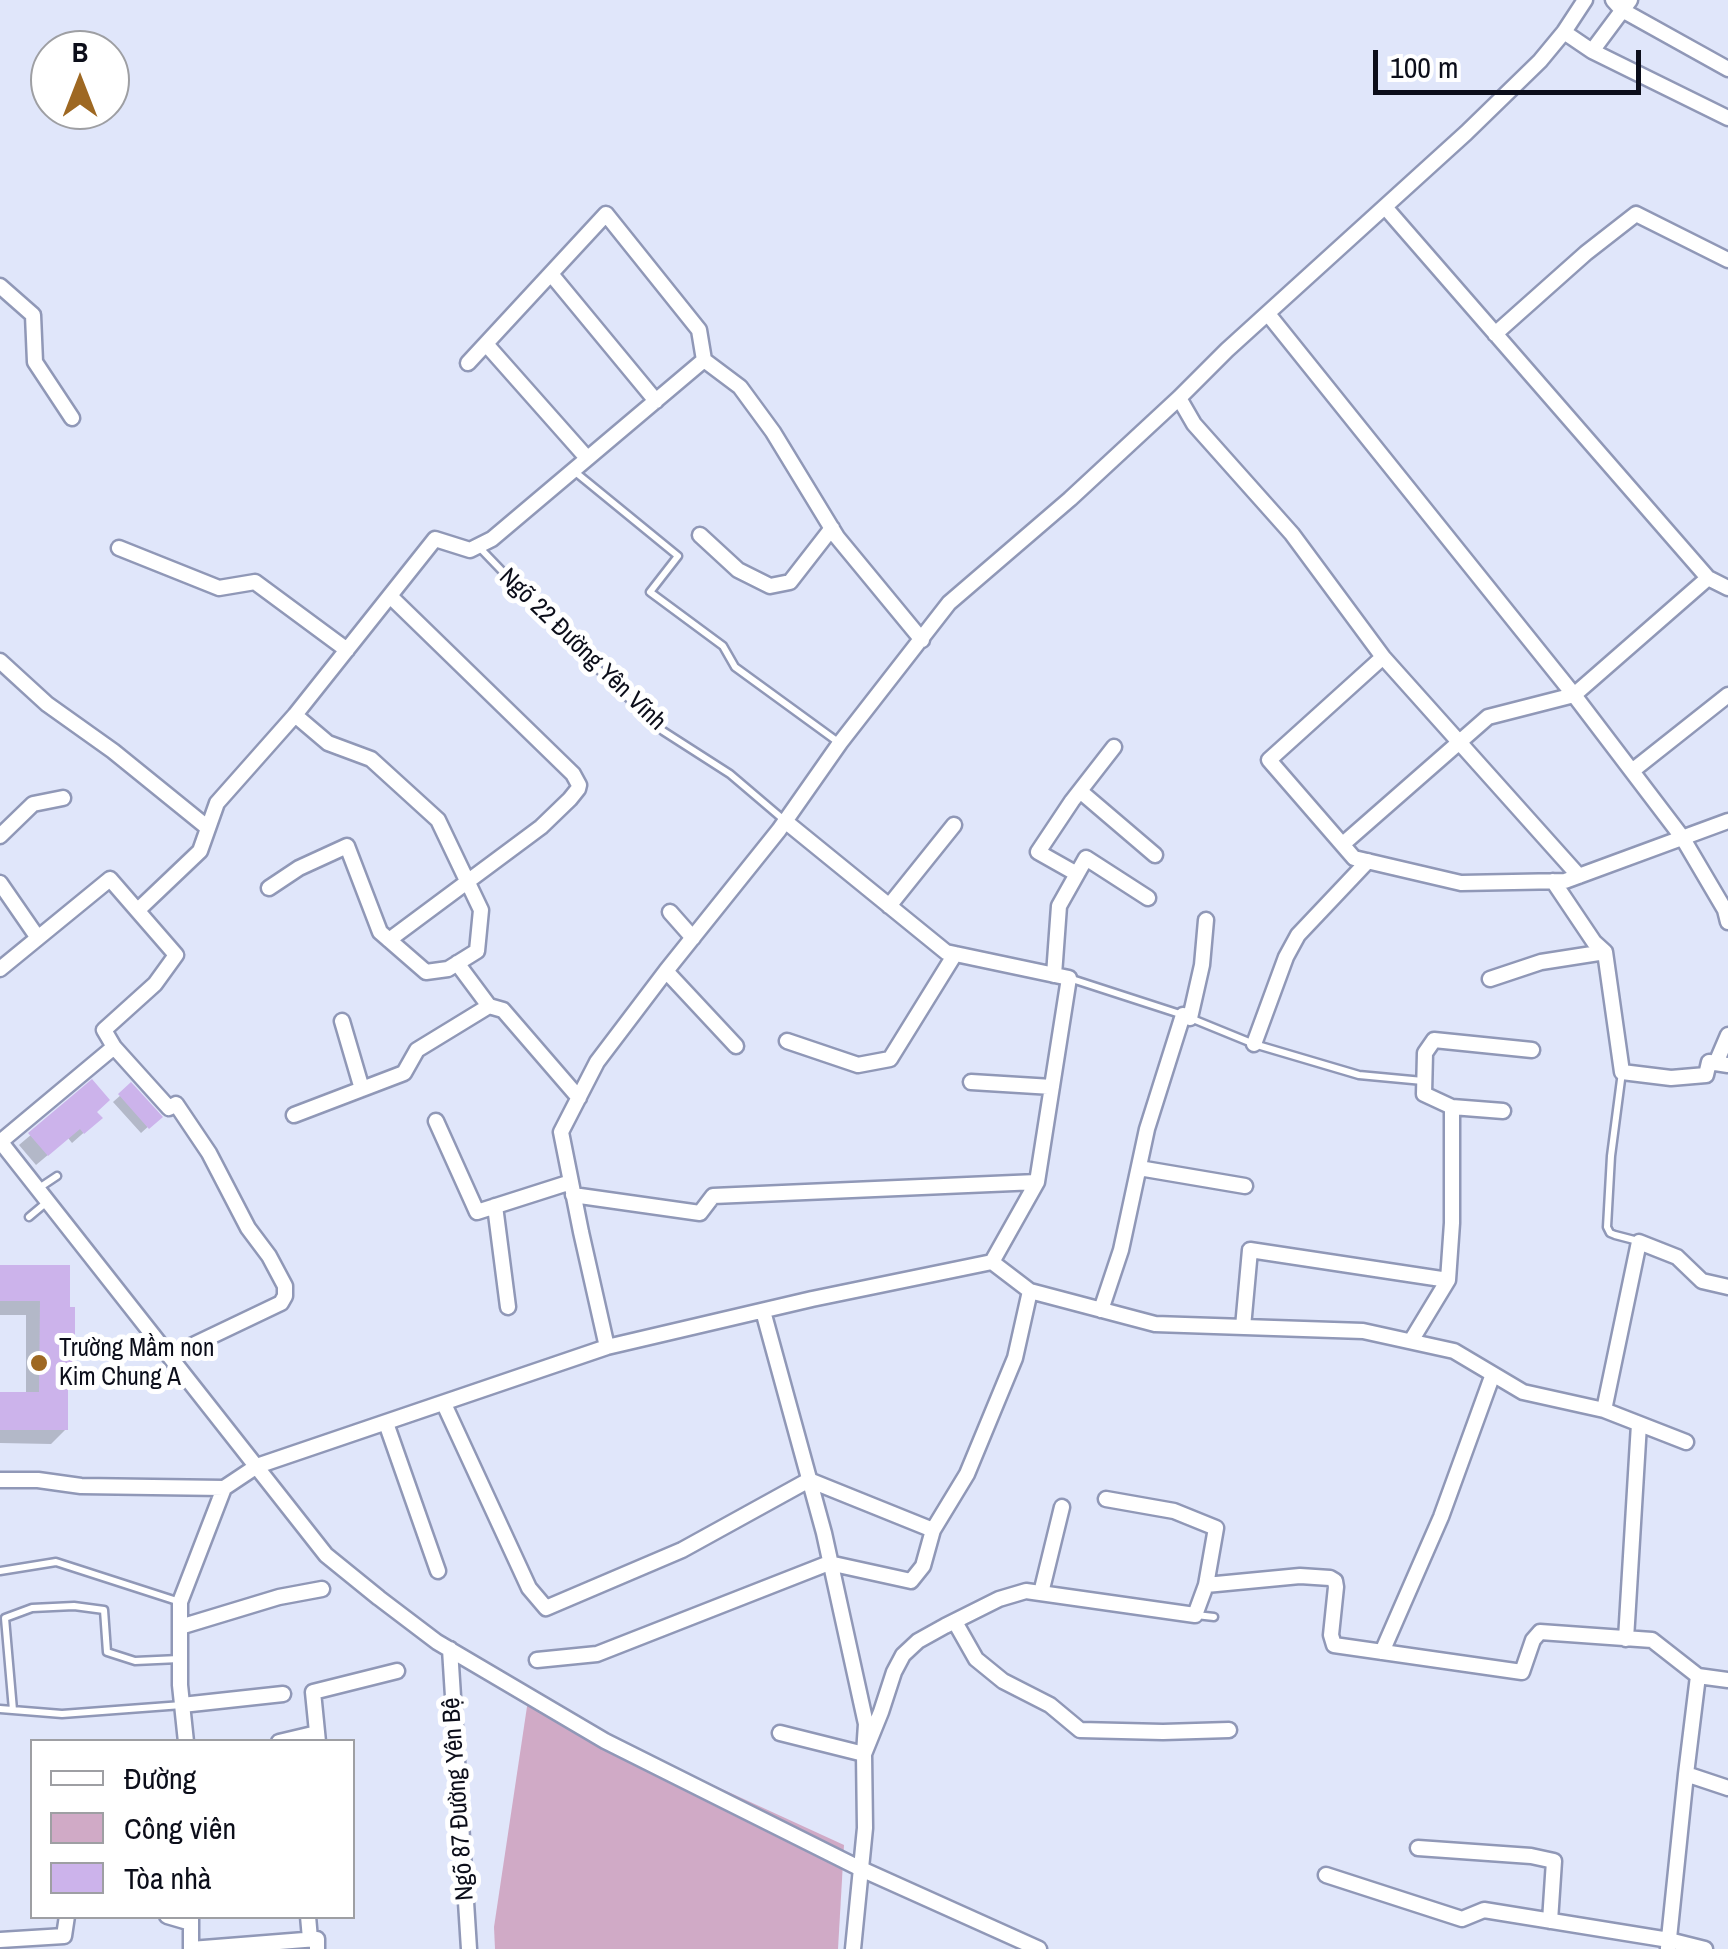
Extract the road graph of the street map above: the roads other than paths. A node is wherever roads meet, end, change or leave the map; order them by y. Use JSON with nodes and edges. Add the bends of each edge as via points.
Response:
{"nodes":[{"id":1,"x":1586,"y":0,"type":"edge"},
{"id":2,"x":1622,"y":3,"type":"edge"},
{"id":3,"x":1564,"y":32,"type":"junction"},
{"id":4,"x":1592,"y":51,"type":"junction"},
{"id":5,"x":1728,"y":70,"type":"edge"},
{"id":6,"x":1728,"y":118,"type":"edge"},
{"id":7,"x":1384,"y":207,"type":"junction"},
{"id":8,"x":1728,"y":260,"type":"edge"},
{"id":9,"x":551,"y":274,"type":"junction"},
{"id":10,"x":0,"y":286,"type":"edge"},
{"id":11,"x":1268,"y":314,"type":"junction"},
{"id":12,"x":1495,"y":334,"type":"junction"},
{"id":13,"x":486,"y":344,"type":"junction"},
{"id":14,"x":704,"y":360,"type":"junction"},
{"id":15,"x":468,"y":363,"type":"dead end"},
{"id":16,"x":1179,"y":398,"type":"junction"},
{"id":17,"x":656,"y":401,"type":"junction"},
{"id":18,"x":72,"y":418,"type":"dead end"},
{"id":19,"x":588,"y":458,"type":"junction"},
{"id":20,"x":574,"y":470,"type":"junction"},
{"id":21,"x":832,"y":528,"type":"junction"},
{"id":22,"x":700,"y":535,"type":"dead end"},
{"id":23,"x":478,"y":546,"type":"junction"},
{"id":24,"x":118,"y":548,"type":"dead end"},
{"id":25,"x":1708,"y":578,"type":"junction"},
{"id":26,"x":1728,"y":588,"type":"edge"},
{"id":27,"x":390,"y":596,"type":"junction"},
{"id":28,"x":922,"y":640,"type":"junction"},
{"id":29,"x":346,"y":650,"type":"junction"},
{"id":30,"x":1384,"y":657,"type":"junction"},
{"id":31,"x":0,"y":662,"type":"edge"},
{"id":32,"x":1574,"y":695,"type":"junction"},
{"id":33,"x":1728,"y":695,"type":"edge"},
{"id":34,"x":295,"y":714,"type":"junction"},
{"id":35,"x":1460,"y":742,"type":"junction"},
{"id":36,"x":840,"y":743,"type":"junction"},
{"id":37,"x":1114,"y":748,"type":"dead end"},
{"id":38,"x":1632,"y":772,"type":"junction"},
{"id":39,"x":1080,"y":791,"type":"junction"},
{"id":40,"x":63,"y":798,"type":"dead end"},
{"id":41,"x":786,"y":821,"type":"junction"},
{"id":42,"x":1728,"y":821,"type":"edge"},
{"id":43,"x":954,"y":825,"type":"dead end"},
{"id":44,"x":208,"y":828,"type":"junction"},
{"id":45,"x":0,"y":836,"type":"edge"},
{"id":46,"x":1682,"y":837,"type":"junction"},
{"id":47,"x":1342,"y":844,"type":"junction"},
{"id":48,"x":1154,"y":854,"type":"dead end"},
{"id":49,"x":1368,"y":861,"type":"junction"},
{"id":50,"x":1077,"y":874,"type":"junction"},
{"id":51,"x":1579,"y":876,"type":"junction"},
{"id":52,"x":1553,"y":881,"type":"junction"},
{"id":53,"x":468,"y":882,"type":"junction"},
{"id":54,"x":0,"y":883,"type":"edge"},
{"id":55,"x":268,"y":888,"type":"dead end"},
{"id":56,"x":1148,"y":898,"type":"dead end"},
{"id":57,"x":889,"y":906,"type":"junction"},
{"id":58,"x":138,"y":910,"type":"junction"},
{"id":59,"x":670,"y":912,"type":"dead end"},
{"id":60,"x":1206,"y":920,"type":"dead end"},
{"id":61,"x":1728,"y":922,"type":"edge"},
{"id":62,"x":38,"y":938,"type":"junction"},
{"id":63,"x":693,"y":938,"type":"junction"},
{"id":64,"x":388,"y":940,"type":"junction"},
{"id":65,"x":1605,"y":952,"type":"junction"},
{"id":66,"x":955,"y":954,"type":"junction"},
{"id":67,"x":458,"y":963,"type":"junction"},
{"id":68,"x":0,"y":969,"type":"edge"},
{"id":69,"x":666,"y":971,"type":"junction"},
{"id":70,"x":1061,"y":977,"type":"junction"},
{"id":71,"x":1490,"y":979,"type":"dead end"},
{"id":72,"x":489,"y":1006,"type":"junction"},
{"id":73,"x":1187,"y":1016,"type":"junction"},
{"id":74,"x":342,"y":1021,"type":"dead end"},
{"id":75,"x":1728,"y":1035,"type":"edge"},
{"id":76,"x":787,"y":1041,"type":"dead end"},
{"id":77,"x":1254,"y":1044,"type":"junction"},
{"id":78,"x":736,"y":1046,"type":"dead end"},
{"id":79,"x":114,"y":1047,"type":"junction"},
{"id":80,"x":1532,"y":1050,"type":"dead end"},
{"id":81,"x":1722,"y":1064,"type":"edge"},
{"id":82,"x":1622,"y":1072,"type":"junction"},
{"id":83,"x":1424,"y":1081,"type":"junction"},
{"id":84,"x":971,"y":1082,"type":"dead end"},
{"id":85,"x":1052,"y":1087,"type":"junction"},
{"id":86,"x":362,"y":1089,"type":"junction"},
{"id":87,"x":579,"y":1098,"type":"junction"},
{"id":88,"x":1452,"y":1107,"type":"junction"},
{"id":89,"x":1504,"y":1111,"type":"dead end"},
{"id":90,"x":294,"y":1114,"type":"dead end"},
{"id":91,"x":436,"y":1120,"type":"dead end"},
{"id":92,"x":0,"y":1141,"type":"edge"},
{"id":93,"x":1139,"y":1168,"type":"junction"},
{"id":94,"x":57,"y":1176,"type":"dead end"},
{"id":95,"x":1037,"y":1182,"type":"junction"},
{"id":96,"x":1245,"y":1186,"type":"dead end"},
{"id":97,"x":572,"y":1188,"type":"junction"},
{"id":98,"x":43,"y":1195,"type":"junction"},
{"id":99,"x":495,"y":1206,"type":"junction"},
{"id":100,"x":30,"y":1217,"type":"dead end"},
{"id":101,"x":1639,"y":1242,"type":"junction"},
{"id":102,"x":992,"y":1262,"type":"junction"},
{"id":103,"x":1448,"y":1280,"type":"junction"},
{"id":104,"x":1728,"y":1287,"type":"edge"},
{"id":105,"x":1030,"y":1292,"type":"junction"},
{"id":106,"x":508,"y":1307,"type":"dead end"},
{"id":107,"x":1102,"y":1310,"type":"junction"},
{"id":108,"x":764,"y":1311,"type":"junction"},
{"id":109,"x":1243,"y":1327,"type":"junction"},
{"id":110,"x":1411,"y":1341,"type":"junction"},
{"id":111,"x":607,"y":1347,"type":"junction"},
{"id":112,"x":170,"y":1356,"type":"junction"},
{"id":113,"x":1493,"y":1374,"type":"junction"},
{"id":114,"x":444,"y":1404,"type":"junction"},
{"id":115,"x":1604,"y":1410,"type":"junction"},
{"id":116,"x":386,"y":1424,"type":"junction"},
{"id":117,"x":1639,"y":1424,"type":"junction"},
{"id":118,"x":1686,"y":1442,"type":"dead end"},
{"id":119,"x":257,"y":1466,"type":"junction"},
{"id":120,"x":0,"y":1480,"type":"edge"},
{"id":121,"x":809,"y":1480,"type":"junction"},
{"id":122,"x":224,"y":1488,"type":"junction"},
{"id":123,"x":1106,"y":1499,"type":"dead end"},
{"id":124,"x":1062,"y":1507,"type":"dead end"},
{"id":125,"x":933,"y":1530,"type":"junction"},
{"id":126,"x":829,"y":1563,"type":"junction"},
{"id":127,"x":438,"y":1571,"type":"dead end"},
{"id":128,"x":0,"y":1572,"type":"edge"},
{"id":129,"x":1206,"y":1585,"type":"junction"},
{"id":130,"x":322,"y":1589,"type":"dead end"},
{"id":131,"x":1041,"y":1593,"type":"junction"},
{"id":132,"x":180,"y":1602,"type":"junction"},
{"id":133,"x":1195,"y":1615,"type":"junction"},
{"id":134,"x":1214,"y":1617,"type":"dead end"},
{"id":135,"x":955,"y":1622,"type":"junction"},
{"id":136,"x":180,"y":1626,"type":"junction"},
{"id":137,"x":1626,"y":1639,"type":"junction"},
{"id":138,"x":450,"y":1650,"type":"junction"},
{"id":139,"x":1382,"y":1652,"type":"junction"},
{"id":140,"x":180,"y":1658,"type":"junction"},
{"id":141,"x":537,"y":1660,"type":"dead end"},
{"id":142,"x":397,"y":1671,"type":"dead end"},
{"id":143,"x":1698,"y":1676,"type":"junction"},
{"id":144,"x":1728,"y":1680,"type":"edge"},
{"id":145,"x":283,"y":1694,"type":"dead end"},
{"id":146,"x":182,"y":1704,"type":"junction"},
{"id":147,"x":0,"y":1710,"type":"edge"},
{"id":148,"x":13,"y":1710,"type":"junction"},
{"id":149,"x":1229,"y":1730,"type":"dead end"},
{"id":150,"x":780,"y":1733,"type":"dead end"},
{"id":151,"x":317,"y":1737,"type":"edge"},
{"id":152,"x":186,"y":1739,"type":"edge"},
{"id":153,"x":864,"y":1754,"type":"junction"},
{"id":154,"x":1686,"y":1774,"type":"junction"},
{"id":155,"x":1728,"y":1788,"type":"edge"},
{"id":156,"x":1418,"y":1848,"type":"dead end"},
{"id":157,"x":859,"y":1868,"type":"junction"},
{"id":158,"x":1326,"y":1876,"type":"dead end"},
{"id":159,"x":66,"y":1919,"type":"edge"},
{"id":160,"x":309,"y":1919,"type":"edge"},
{"id":161,"x":191,"y":1920,"type":"edge"},
{"id":162,"x":1550,"y":1921,"type":"junction"},
{"id":163,"x":0,"y":1940,"type":"edge"},
{"id":164,"x":313,"y":1944,"type":"edge"},
{"id":165,"x":1668,"y":1945,"type":"edge"},
{"id":166,"x":191,"y":1949,"type":"edge"},
{"id":167,"x":469,"y":1949,"type":"edge"},
{"id":168,"x":853,"y":1949,"type":"edge"},
{"id":169,"x":1039,"y":1949,"type":"edge"},
{"id":170,"x":1705,"y":1949,"type":"edge"}],
"edges":[{"from":1,"to":3,"type":"street"},
{"from":2,"to":4,"type":"street"},
{"from":2,"to":5,"type":"street"},
{"from":3,"to":4,"type":"street"},
{"from":3,"to":7,"type":"street"},
{"from":4,"to":6,"type":"street"},
{"from":7,"to":11,"type":"street"},
{"from":7,"to":12,"type":"street"},
{"from":8,"to":12,"type":"street","via":[[1636,214]]},
{"from":9,"to":13,"type":"street"},
{"from":9,"to":14,"type":"street","via":[[606,214],[699,330]]},
{"from":9,"to":17,"type":"street"},
{"from":10,"to":18,"type":"street","via":[[32,315],[35,362]]},
{"from":11,"to":16,"type":"street"},
{"from":11,"to":32,"type":"street"},
{"from":12,"to":25,"type":"street"},
{"from":13,"to":15,"type":"street"},
{"from":13,"to":19,"type":"street"},
{"from":14,"to":17,"type":"street"},
{"from":14,"to":21,"type":"street","via":[[740,387]]},
{"from":16,"to":28,"type":"street","via":[[949,603]]},
{"from":16,"to":30,"type":"street"},
{"from":17,"to":19,"type":"street"},
{"from":19,"to":20,"type":"street"},
{"from":20,"to":23,"type":"street"},
{"from":20,"to":36,"type":"lane","via":[[678,556],[650,592],[723,646],[735,667]]},
{"from":21,"to":22,"type":"street","via":[[790,582],[770,586],[738,570]]},
{"from":21,"to":28,"type":"street"},
{"from":23,"to":27,"type":"street","via":[[470,550],[435,539]]},
{"from":23,"to":41,"type":"lane","name":"Ngõ 22 Đường Yên Vĩnh","via":[[663,731]]},
{"from":24,"to":29,"type":"street","via":[[219,588],[255,582]]},
{"from":25,"to":26,"type":"street"},
{"from":25,"to":32,"type":"street"},
{"from":27,"to":29,"type":"street"},
{"from":27,"to":53,"type":"street","via":[[578,785],[541,827]]},
{"from":28,"to":36,"type":"street"},
{"from":29,"to":34,"type":"street"},
{"from":30,"to":35,"type":"street"},
{"from":30,"to":47,"type":"street","via":[[1269,760]]},
{"from":31,"to":44,"type":"street"},
{"from":32,"to":35,"type":"street","via":[[1488,717]]},
{"from":32,"to":38,"type":"street"},
{"from":33,"to":38,"type":"street"},
{"from":34,"to":44,"type":"street","via":[[218,802]]},
{"from":34,"to":53,"type":"street","via":[[328,743],[370,759],[438,820]]},
{"from":35,"to":47,"type":"street"},
{"from":35,"to":51,"type":"street"},
{"from":36,"to":41,"type":"street"},
{"from":37,"to":39,"type":"street"},
{"from":38,"to":46,"type":"street"},
{"from":39,"to":48,"type":"street"},
{"from":39,"to":50,"type":"street","via":[[1038,852]]},
{"from":40,"to":45,"type":"street","via":[[33,804]]},
{"from":41,"to":57,"type":"street"},
{"from":41,"to":63,"type":"street"},
{"from":42,"to":46,"type":"street"},
{"from":43,"to":57,"type":"street"},
{"from":44,"to":58,"type":"street","via":[[200,851]]},
{"from":46,"to":51,"type":"street"},
{"from":46,"to":61,"type":"street"},
{"from":47,"to":49,"type":"street","via":[[1354,858]]},
{"from":49,"to":52,"type":"street","via":[[1461,883]]},
{"from":49,"to":77,"type":"street","via":[[1298,936]]},
{"from":50,"to":56,"type":"street","via":[[1086,858]]},
{"from":50,"to":70,"type":"street","via":[[1058,906]]},
{"from":51,"to":52,"type":"street"},
{"from":52,"to":65,"type":"street"},
{"from":53,"to":64,"type":"street"},
{"from":53,"to":67,"type":"street","via":[[481,910],[477,952]]},
{"from":54,"to":62,"type":"street"},
{"from":55,"to":64,"type":"street","via":[[346,846]]},
{"from":57,"to":66,"type":"street"},
{"from":58,"to":62,"type":"street","via":[[110,879]]},
{"from":58,"to":79,"type":"street","via":[[176,955],[104,1030]]},
{"from":59,"to":63,"type":"street"},
{"from":60,"to":73,"type":"street","via":[[1202,966]]},
{"from":62,"to":68,"type":"street"},
{"from":63,"to":69,"type":"street"},
{"from":64,"to":67,"type":"street","via":[[426,972]]},
{"from":65,"to":71,"type":"street"},
{"from":65,"to":82,"type":"street"},
{"from":66,"to":70,"type":"street"},
{"from":66,"to":76,"type":"street","via":[[890,1059],[858,1065]]},
{"from":67,"to":72,"type":"street"},
{"from":69,"to":78,"type":"street"},
{"from":69,"to":87,"type":"street","via":[[597,1062]]},
{"from":70,"to":73,"type":"lane"},
{"from":70,"to":85,"type":"street"},
{"from":72,"to":86,"type":"street","via":[[417,1050],[404,1073]]},
{"from":72,"to":87,"type":"street","via":[[503,1010]]},
{"from":73,"to":77,"type":"lane"},
{"from":73,"to":93,"type":"street"},
{"from":74,"to":86,"type":"street"},
{"from":75,"to":81,"type":"street"},
{"from":77,"to":83,"type":"lane","via":[[1359,1075]]},
{"from":79,"to":92,"type":"street"},
{"from":79,"to":112,"type":"street","via":[[169,1108],[176,1104],[285,1286],[280,1303]]},
{"from":80,"to":83,"type":"street","via":[[1434,1040],[1425,1053]]},
{"from":81,"to":82,"type":"street","via":[[1709,1062],[1706,1074],[1670,1078]]},
{"from":82,"to":101,"type":"lane","via":[[1607,1227]]},
{"from":83,"to":88,"type":"street","via":[[1424,1094]]},
{"from":84,"to":85,"type":"street"},
{"from":85,"to":95,"type":"street"},
{"from":86,"to":90,"type":"street"},
{"from":87,"to":97,"type":"street","via":[[561,1132]]},
{"from":88,"to":89,"type":"street"},
{"from":88,"to":103,"type":"street"},
{"from":91,"to":99,"type":"street","via":[[477,1212]]},
{"from":92,"to":98,"type":"street"},
{"from":93,"to":96,"type":"street"},
{"from":93,"to":107,"type":"street"},
{"from":94,"to":98,"type":"lane"},
{"from":95,"to":97,"type":"street","via":[[713,1196],[700,1213]]},
{"from":95,"to":102,"type":"street"},
{"from":97,"to":99,"type":"street"},
{"from":97,"to":111,"type":"street"},
{"from":98,"to":100,"type":"lane"},
{"from":98,"to":112,"type":"street"},
{"from":99,"to":106,"type":"street"},
{"from":101,"to":104,"type":"street","via":[[1677,1257],[1702,1281]]},
{"from":101,"to":115,"type":"street"},
{"from":102,"to":105,"type":"street"},
{"from":102,"to":108,"type":"street"},
{"from":103,"to":109,"type":"street","via":[[1250,1250]]},
{"from":103,"to":110,"type":"street"},
{"from":105,"to":107,"type":"street"},
{"from":105,"to":125,"type":"street","via":[[1015,1358],[968,1474]]},
{"from":107,"to":109,"type":"street","via":[[1155,1324]]},
{"from":108,"to":111,"type":"street"},
{"from":108,"to":121,"type":"street"},
{"from":109,"to":110,"type":"street","via":[[1364,1331]]},
{"from":110,"to":113,"type":"street","via":[[1454,1351]]},
{"from":111,"to":114,"type":"street"},
{"from":112,"to":119,"type":"street"},
{"from":113,"to":115,"type":"street","via":[[1523,1392]]},
{"from":113,"to":139,"type":"street"},
{"from":114,"to":116,"type":"street"},
{"from":114,"to":121,"type":"street","via":[[529,1588],[546,1608],[682,1550]]},
{"from":115,"to":117,"type":"street"},
{"from":116,"to":119,"type":"street"},
{"from":116,"to":127,"type":"street"},
{"from":117,"to":118,"type":"street"},
{"from":117,"to":137,"type":"street"},
{"from":119,"to":122,"type":"street"},
{"from":119,"to":138,"type":"street","via":[[326,1555]]},
{"from":120,"to":122,"type":"street"},
{"from":121,"to":125,"type":"street"},
{"from":121,"to":126,"type":"street"},
{"from":122,"to":132,"type":"street"},
{"from":123,"to":129,"type":"street","via":[[1174,1511],[1216,1528]]},
{"from":124,"to":131,"type":"street"},
{"from":125,"to":126,"type":"street","via":[[923,1566],[911,1580]]},
{"from":126,"to":141,"type":"street","via":[[597,1654]]},
{"from":126,"to":153,"type":"street","via":[[866,1724]]},
{"from":128,"to":132,"type":"lane","via":[[56,1562]]},
{"from":129,"to":133,"type":"street"},
{"from":129,"to":139,"type":"street","via":[[1330,1578],[1336,1586],[1334,1645]]},
{"from":130,"to":136,"type":"street"},
{"from":131,"to":133,"type":"street"},
{"from":131,"to":135,"type":"street","via":[[999,1599]]},
{"from":132,"to":136,"type":"street"},
{"from":133,"to":134,"type":"lane"},
{"from":135,"to":149,"type":"street","via":[[976,1659],[1080,1730]]},
{"from":135,"to":153,"type":"street","via":[[904,1655]]},
{"from":136,"to":140,"type":"street"},
{"from":137,"to":139,"type":"street","via":[[1540,1632],[1522,1672]]},
{"from":137,"to":143,"type":"street","via":[[1652,1640]]},
{"from":138,"to":157,"type":"street","via":[[605,1741]]},
{"from":138,"to":167,"type":"street","name":"Ngõ 87 Đường Yên Bệ"},
{"from":140,"to":146,"type":"street"},
{"from":140,"to":148,"type":"lane","via":[[135,1661],[108,1652],[104,1610],[32,1608],[5,1618]]},
{"from":142,"to":151,"type":"street","via":[[313,1692]]},
{"from":143,"to":144,"type":"street"},
{"from":143,"to":154,"type":"street"},
{"from":145,"to":146,"type":"street"},
{"from":146,"to":148,"type":"lane","via":[[62,1714]]},
{"from":146,"to":152,"type":"street"},
{"from":147,"to":148,"type":"lane"},
{"from":150,"to":153,"type":"street"},
{"from":153,"to":157,"type":"street"},
{"from":154,"to":155,"type":"street"},
{"from":154,"to":165,"type":"street"},
{"from":156,"to":162,"type":"street","via":[[1554,1861]]},
{"from":157,"to":168,"type":"street"},
{"from":157,"to":169,"type":"street"},
{"from":158,"to":162,"type":"street","via":[[1462,1919],[1484,1910]]},
{"from":159,"to":163,"type":"street","via":[[64,1936]]},
{"from":160,"to":164,"type":"street"},
{"from":161,"to":166,"type":"street"},
{"from":162,"to":165,"type":"street"},
{"from":164,"to":166,"type":"street"},
{"from":165,"to":170,"type":"street"}]}
